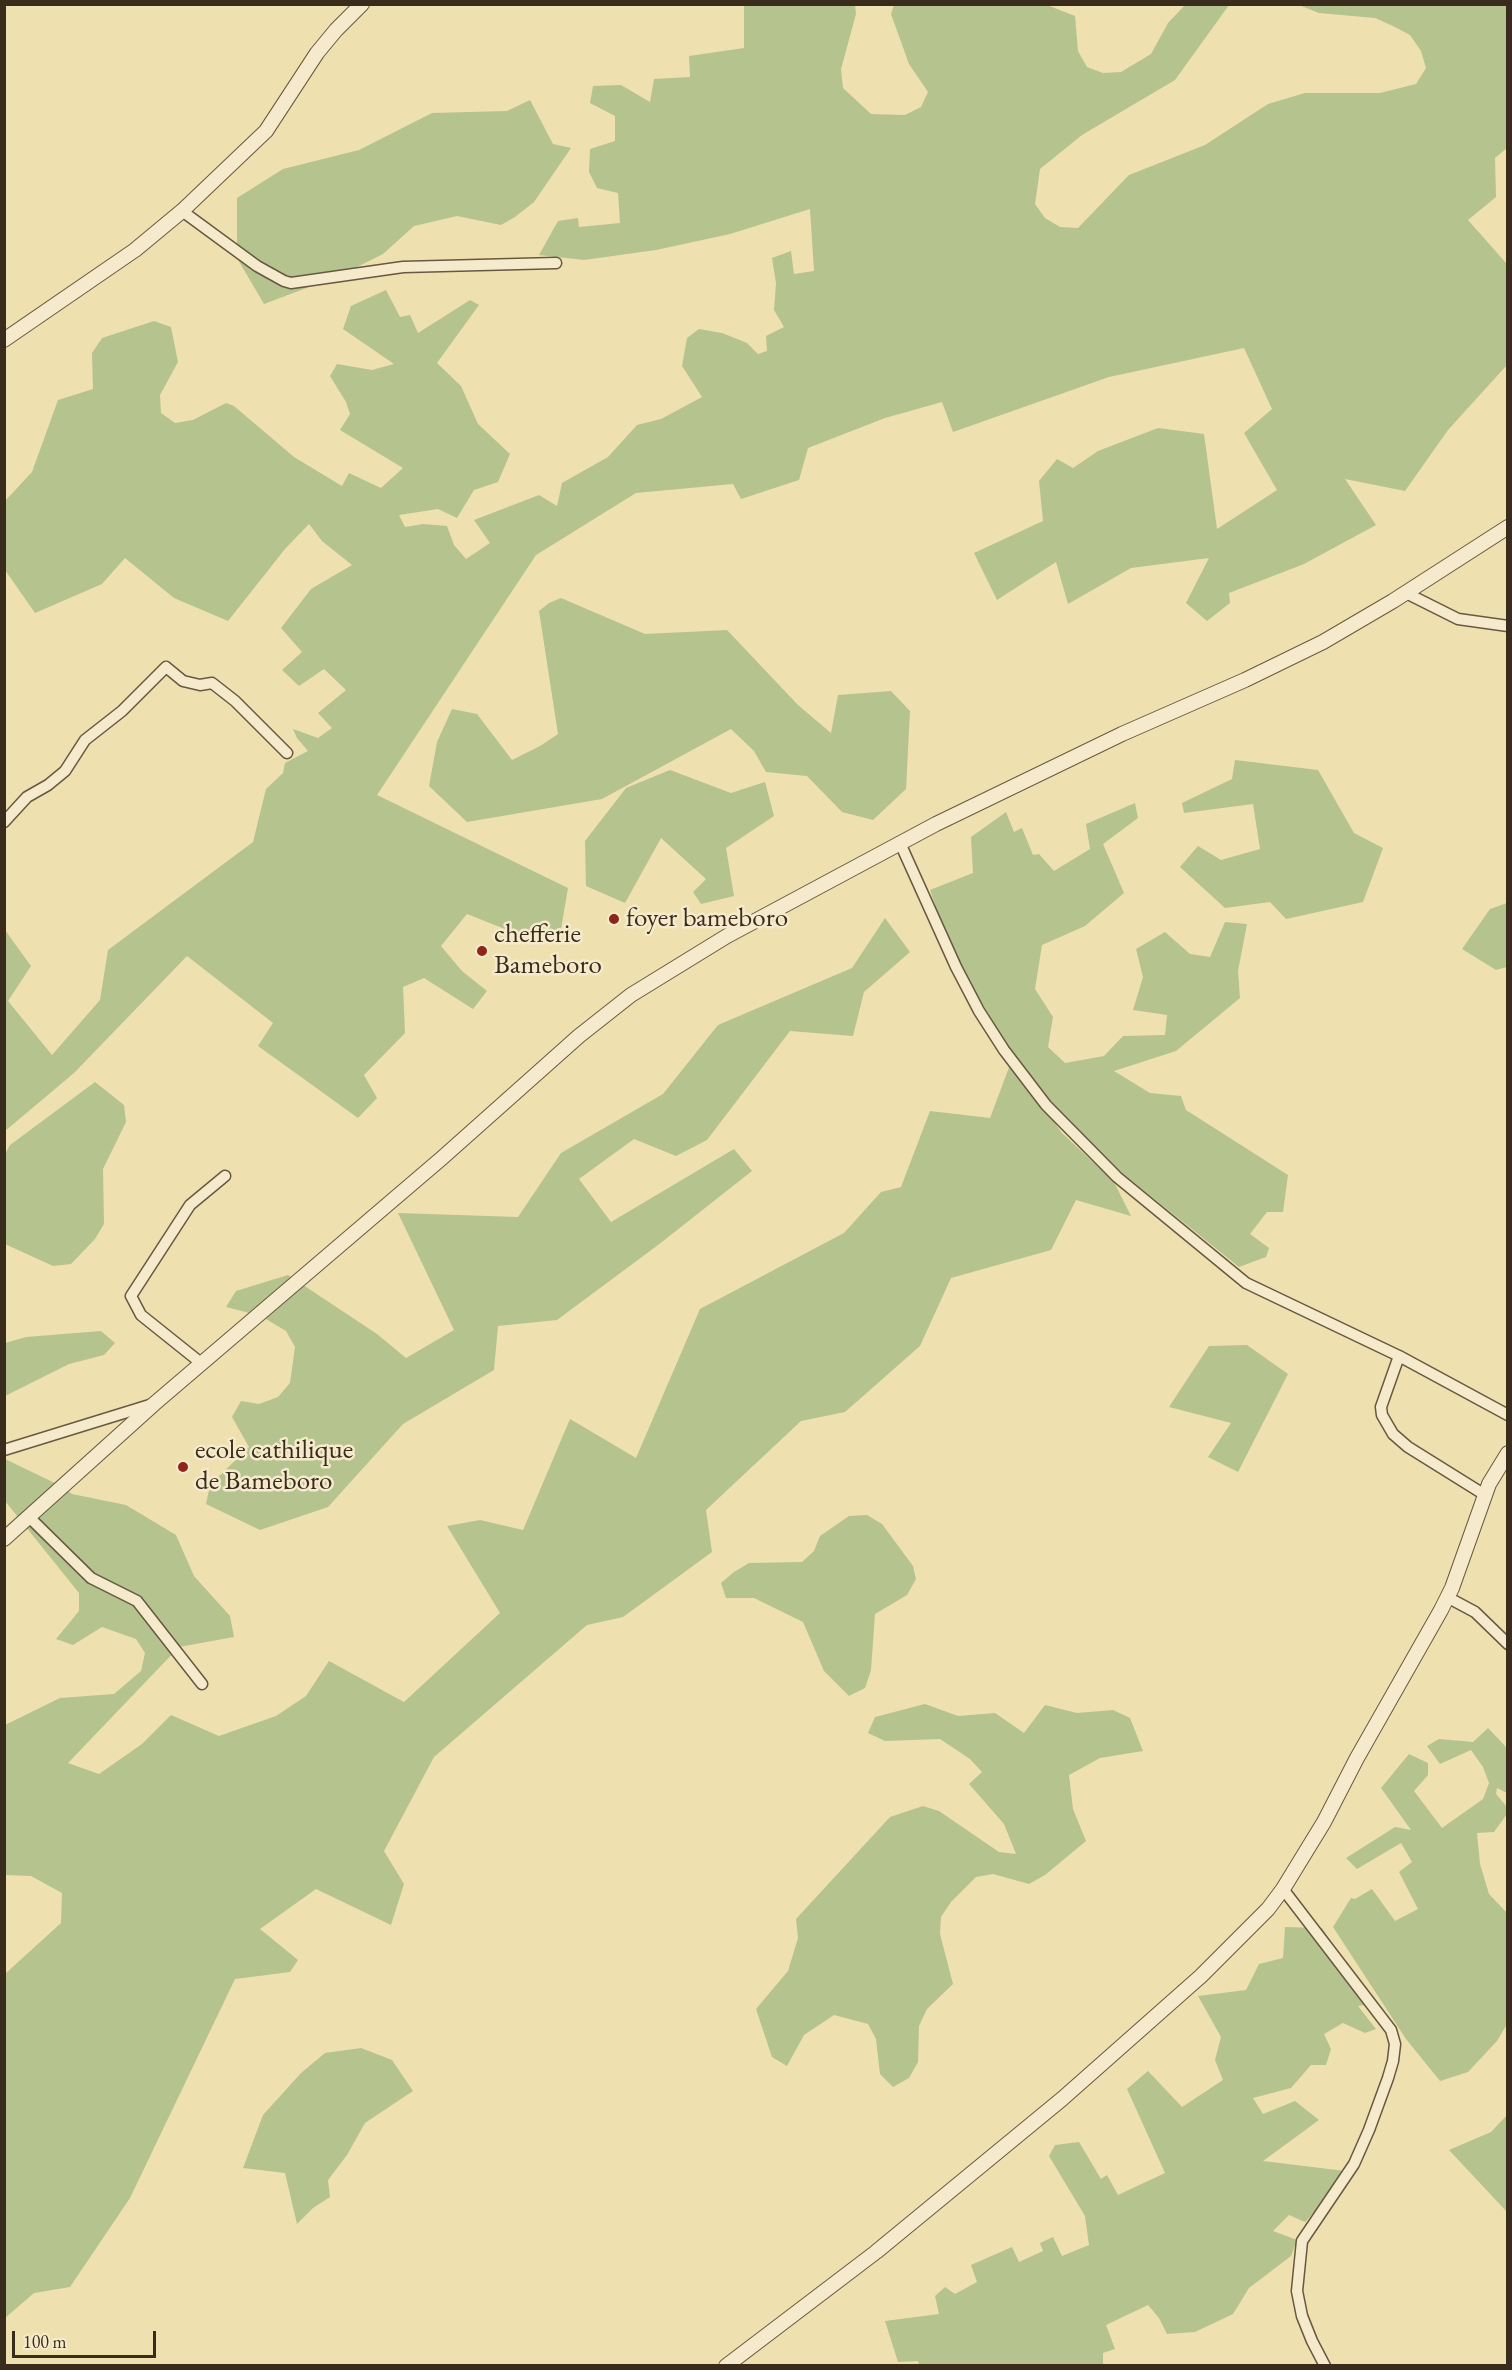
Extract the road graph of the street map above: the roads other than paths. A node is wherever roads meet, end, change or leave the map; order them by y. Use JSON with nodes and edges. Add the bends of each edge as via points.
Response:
{"nodes":[{"id":1,"x":362,"y":4,"type":"edge"},
{"id":2,"x":182,"y":211,"type":"junction"},
{"id":3,"x":556,"y":263,"type":"dead end"},
{"id":4,"x":4,"y":340,"type":"edge"},
{"id":5,"x":1508,"y":527,"type":"edge"},
{"id":6,"x":1406,"y":593,"type":"junction"},
{"id":7,"x":1508,"y":626,"type":"edge"},
{"id":8,"x":287,"y":753,"type":"dead end"},
{"id":9,"x":4,"y":822,"type":"edge"},
{"id":10,"x":900,"y":843,"type":"junction"},
{"id":11,"x":225,"y":1176,"type":"dead end"},
{"id":12,"x":1399,"y":1356,"type":"junction"},
{"id":13,"x":201,"y":1363,"type":"junction"},
{"id":14,"x":154,"y":1404,"type":"junction"},
{"id":15,"x":1508,"y":1415,"type":"edge"},
{"id":16,"x":4,"y":1450,"type":"edge"},
{"id":17,"x":1508,"y":1453,"type":"edge"},
{"id":18,"x":1485,"y":1495,"type":"junction"},
{"id":19,"x":28,"y":1516,"type":"junction"},
{"id":20,"x":4,"y":1539,"type":"edge"},
{"id":21,"x":1447,"y":1597,"type":"junction"},
{"id":22,"x":1508,"y":1644,"type":"edge"},
{"id":23,"x":202,"y":1684,"type":"dead end"},
{"id":24,"x":1283,"y":1889,"type":"junction"},
{"id":25,"x":726,"y":2366,"type":"edge"},
{"id":26,"x":1325,"y":2366,"type":"edge"}],
"edges":[{"from":1,"to":2,"type":"street","via":[[317,53],[266,131]]},
{"from":2,"to":3,"type":"street","via":[[257,266],[291,283],[404,267]]},
{"from":2,"to":4,"type":"street","via":[[135,250]]},
{"from":5,"to":6,"type":"street"},
{"from":6,"to":7,"type":"street","via":[[1458,619]]},
{"from":6,"to":10,"type":"street","via":[[1297,656],[1113,739]]},
{"from":8,"to":9,"type":"street","via":[[212,683],[183,681],[166,667],[122,711],[85,740],[65,771],[27,797]]},
{"from":10,"to":12,"type":"street","via":[[979,1011],[1018,1068],[1070,1132],[1117,1177],[1236,1276]]},
{"from":10,"to":13,"type":"street","via":[[727,936],[622,1002]]},
{"from":11,"to":13,"type":"street","via":[[190,1205],[131,1296],[141,1315]]},
{"from":12,"to":15,"type":"street"},
{"from":12,"to":18,"type":"street","via":[[1381,1407],[1393,1434]]},
{"from":13,"to":14,"type":"street"},
{"from":14,"to":16,"type":"street"},
{"from":14,"to":19,"type":"street"},
{"from":17,"to":18,"type":"street"},
{"from":18,"to":21,"type":"street"},
{"from":19,"to":20,"type":"street"},
{"from":19,"to":23,"type":"street","via":[[91,1578],[137,1601]]},
{"from":21,"to":22,"type":"street","via":[[1475,1612]]},
{"from":21,"to":24,"type":"street"},
{"from":24,"to":25,"type":"street","via":[[1201,1976],[1062,2099],[876,2252]]},
{"from":24,"to":26,"type":"street","via":[[1391,2030],[1395,2044],[1388,2078],[1354,2164],[1302,2241],[1297,2291],[1302,2316]]}]}
